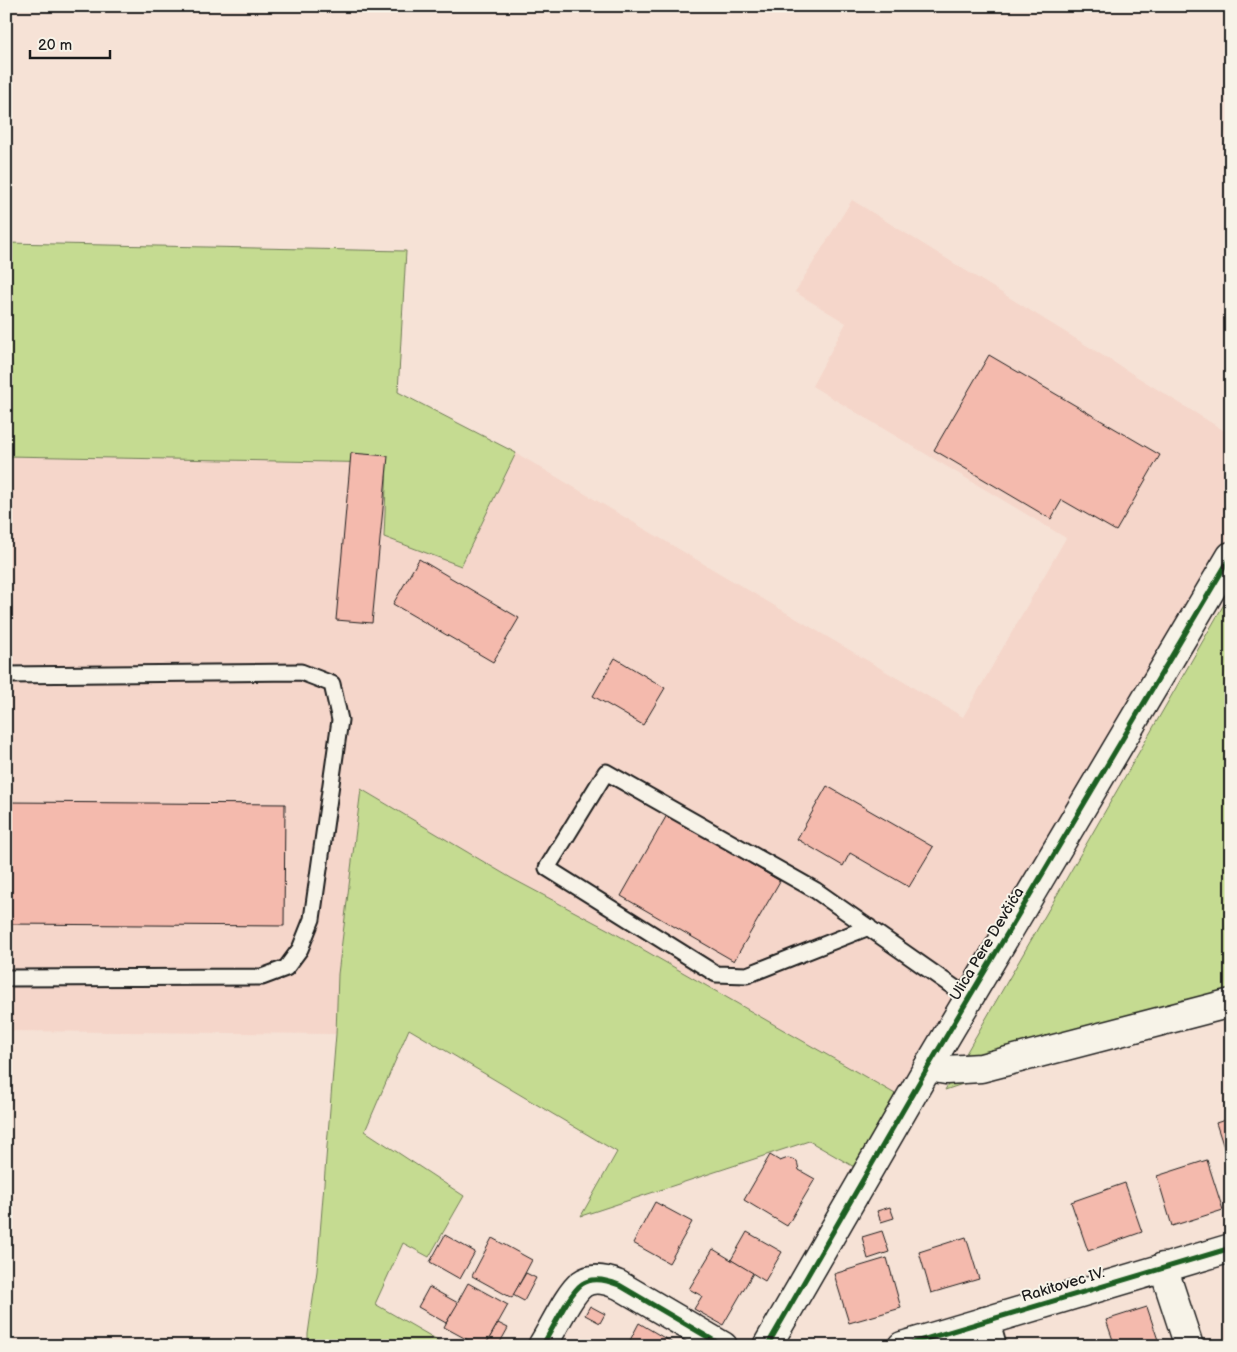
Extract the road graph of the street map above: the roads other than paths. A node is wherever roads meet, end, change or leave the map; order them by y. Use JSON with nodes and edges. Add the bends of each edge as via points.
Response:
{"nodes":[{"id":1,"x":1231,"y":556,"type":"edge"},
{"id":2,"x":6,"y":675,"type":"edge"},
{"id":3,"x":869,"y":928,"type":"junction"},
{"id":4,"x":6,"y":978,"type":"edge"},
{"id":5,"x":969,"y":998,"type":"junction"},
{"id":6,"x":1231,"y":1003,"type":"edge"},
{"id":7,"x":928,"y":1067,"type":"junction"},
{"id":8,"x":1231,"y":1248,"type":"edge"},
{"id":9,"x":1163,"y":1268,"type":"junction"},
{"id":10,"x":989,"y":1334,"type":"edge"},
{"id":11,"x":542,"y":1346,"type":"edge"},
{"id":12,"x":723,"y":1346,"type":"edge"},
{"id":13,"x":767,"y":1346,"type":"edge"},
{"id":14,"x":902,"y":1346,"type":"edge"},
{"id":15,"x":1189,"y":1346,"type":"edge"}],
"edges":[{"from":1,"to":5,"type":"street","name":"Ulica Pere Devčića"},
{"from":2,"to":4,"type":"lane","via":[[301,672],[332,684],[340,720],[312,919],[300,949],[286,968],[262,977]]},
{"from":3,"to":3,"type":"lane","via":[[815,890],[606,772],[547,868],[716,974],[747,976]]},
{"from":3,"to":5,"type":"lane"},
{"from":5,"to":7,"type":"street","name":"Ulica Pere Devčića"},
{"from":6,"to":7,"type":"street","via":[[981,1068],[946,1070]]},
{"from":7,"to":13,"type":"street","name":"Ulica Pere Devčića"},
{"from":8,"to":9,"type":"street","name":"Rakitovec IV."},
{"from":9,"to":10,"type":"street","name":"Rakitovec IV."},
{"from":9,"to":15,"type":"street"},
{"from":10,"to":14,"type":"street","name":"Rakitovec IV."},
{"from":11,"to":12,"type":"street","via":[[574,1292],[582,1283],[595,1279],[619,1285]]}]}
